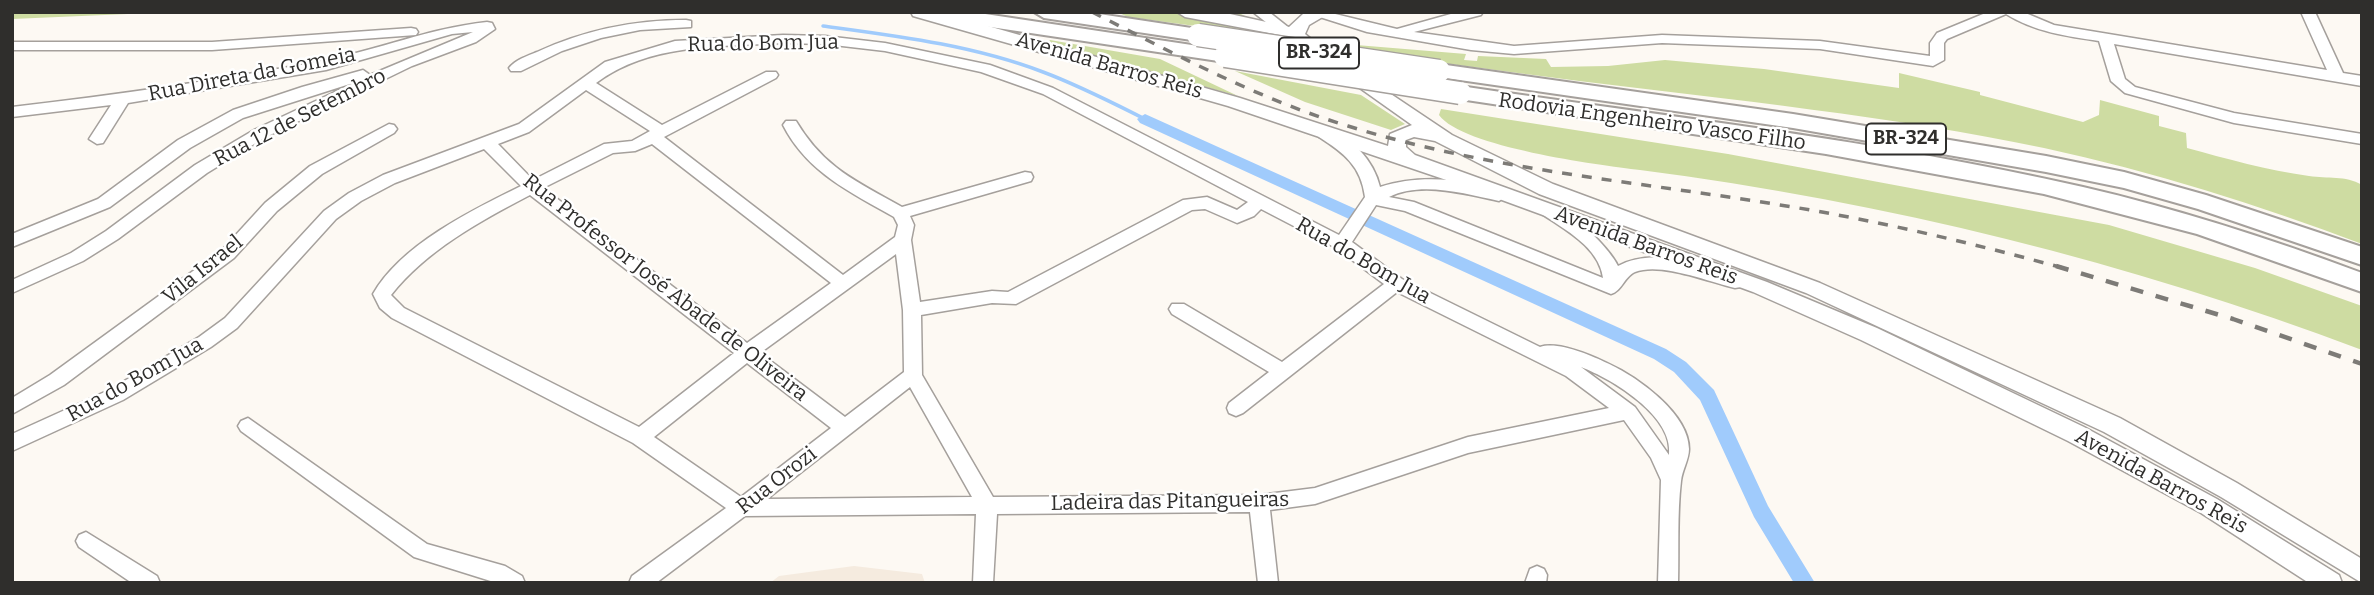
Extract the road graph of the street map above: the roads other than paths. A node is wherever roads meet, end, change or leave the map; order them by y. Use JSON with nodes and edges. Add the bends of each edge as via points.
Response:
{"nodes":[{"id":1,"x":919,"y":12,"type":"edge"},
{"id":2,"x":930,"y":12,"type":"edge"},
{"id":3,"x":1044,"y":12,"type":"edge"},
{"id":4,"x":1185,"y":12,"type":"edge"},
{"id":5,"x":1260,"y":12,"type":"edge"},
{"id":6,"x":1476,"y":12,"type":"edge"},
{"id":7,"x":2001,"y":12,"type":"edge"},
{"id":8,"x":2012,"y":12,"type":"edge"},
{"id":9,"x":2308,"y":12,"type":"edge"},
{"id":10,"x":1315,"y":14,"type":"edge"},
{"id":11,"x":689,"y":18,"type":"edge"},
{"id":12,"x":488,"y":29,"type":"joint"},
{"id":13,"x":1286,"y":31,"type":"junction"},
{"id":14,"x":411,"y":32,"type":"dead end"},
{"id":15,"x":1389,"y":32,"type":"junction"},
{"id":16,"x":2105,"y":37,"type":"junction"},
{"id":17,"x":1305,"y":44,"type":"junction"},
{"id":18,"x":12,"y":46,"type":"edge"},
{"id":19,"x":675,"y":46,"type":"junction"},
{"id":20,"x":407,"y":63,"type":"junction"},
{"id":21,"x":516,"y":68,"type":"dead end"},
{"id":22,"x":771,"y":75,"type":"dead end"},
{"id":23,"x":2337,"y":77,"type":"junction"},
{"id":24,"x":268,"y":79,"type":"dead end"},
{"id":25,"x":2362,"y":81,"type":"edge"},
{"id":26,"x":584,"y":82,"type":"junction"},
{"id":27,"x":123,"y":99,"type":"junction"},
{"id":28,"x":266,"y":104,"type":"junction"},
{"id":29,"x":12,"y":112,"type":"edge"},
{"id":30,"x":791,"y":125,"type":"dead end"},
{"id":31,"x":389,"y":129,"type":"dead end"},
{"id":32,"x":1321,"y":131,"type":"junction"},
{"id":33,"x":656,"y":134,"type":"junction"},
{"id":34,"x":97,"y":139,"type":"dead end"},
{"id":35,"x":1445,"y":139,"type":"junction"},
{"id":36,"x":2362,"y":139,"type":"edge"},
{"id":37,"x":488,"y":143,"type":"junction"},
{"id":38,"x":1408,"y":160,"type":"junction"},
{"id":39,"x":1025,"y":177,"type":"dead end"},
{"id":40,"x":532,"y":188,"type":"junction"},
{"id":41,"x":1516,"y":199,"type":"junction"},
{"id":42,"x":1259,"y":202,"type":"junction"},
{"id":43,"x":1369,"y":204,"type":"junction"},
{"id":44,"x":1548,"y":211,"type":"junction"},
{"id":45,"x":900,"y":213,"type":"junction"},
{"id":46,"x":903,"y":240,"type":"junction"},
{"id":47,"x":12,"y":241,"type":"edge"},
{"id":48,"x":1342,"y":244,"type":"junction"},
{"id":49,"x":2362,"y":256,"type":"edge"},
{"id":50,"x":842,"y":283,"type":"junction"},
{"id":51,"x":2362,"y":283,"type":"edge"},
{"id":52,"x":1396,"y":284,"type":"junction"},
{"id":53,"x":1760,"y":287,"type":"junction"},
{"id":54,"x":12,"y":288,"type":"edge"},
{"id":55,"x":1611,"y":288,"type":"junction"},
{"id":56,"x":1178,"y":309,"type":"dead end"},
{"id":57,"x":912,"y":310,"type":"junction"},
{"id":58,"x":1528,"y":349,"type":"junction"},
{"id":59,"x":748,"y":352,"type":"junction"},
{"id":60,"x":1284,"y":372,"type":"junction"},
{"id":61,"x":913,"y":375,"type":"junction"},
{"id":62,"x":12,"y":407,"type":"edge"},
{"id":63,"x":1236,"y":408,"type":"dead end"},
{"id":64,"x":1628,"y":412,"type":"junction"},
{"id":65,"x":248,"y":426,"type":"dead end"},
{"id":66,"x":845,"y":428,"type":"junction"},
{"id":67,"x":640,"y":437,"type":"junction"},
{"id":68,"x":12,"y":443,"type":"edge"},
{"id":69,"x":1671,"y":480,"type":"junction"},
{"id":70,"x":1259,"y":503,"type":"junction"},
{"id":71,"x":987,"y":505,"type":"junction"},
{"id":72,"x":741,"y":508,"type":"junction"},
{"id":73,"x":86,"y":541,"type":"dead end"},
{"id":74,"x":2362,"y":572,"type":"edge"},
{"id":75,"x":150,"y":583,"type":"edge"},
{"id":76,"x":515,"y":583,"type":"edge"},
{"id":77,"x":639,"y":583,"type":"edge"},
{"id":78,"x":983,"y":583,"type":"edge"},
{"id":79,"x":1268,"y":583,"type":"edge"},
{"id":80,"x":1668,"y":583,"type":"edge"},
{"id":81,"x":2330,"y":583,"type":"edge"}],
"edges":[{"from":1,"to":32,"type":"main road","name":"Avenida Barros Reis"},
{"from":2,"to":51,"type":"highway","name":"Rodovia Engenheiro Vasco Filho","number":"BR-324","bridge":true,"via":[[1873,154],[2046,186],[2222,233]]},
{"from":3,"to":49,"type":"highway","name":"Rodovia Engenheiro Vasco Filho","number":"BR-324","bridge":true,"via":[[1793,121],[2046,164],[2206,203]]},
{"from":4,"to":13,"type":"main road","name":"Avenida Barros Reis"},
{"from":5,"to":13,"type":"street"},
{"from":6,"to":15,"type":"street"},
{"from":7,"to":15,"type":"street","via":[[1942,36],[1933,61],[1820,45],[1662,39],[1514,50]]},
{"from":8,"to":16,"type":"street","via":[[2035,24]]},
{"from":9,"to":23,"type":"street"},
{"from":10,"to":15,"type":"street"},
{"from":10,"to":17,"type":"main road","via":[[1297,28],[1296,35]]},
{"from":11,"to":19,"type":"street"},
{"from":11,"to":21,"type":"street","via":[[582,37]]},
{"from":12,"to":20,"type":"street","name":"Rua 12 de Setembro"},
{"from":12,"to":27,"type":"street","name":"Rua Direta da Gomeia","via":[[477,25],[326,65]]},
{"from":13,"to":17,"type":"main road","name":"Avenida Barros Reis"},
{"from":14,"to":18,"type":"street","via":[[212,46]]},
{"from":16,"to":23,"type":"street"},
{"from":16,"to":36,"type":"street","via":[[2118,81],[2130,90],[2234,118]]},
{"from":17,"to":35,"type":"main road","name":"Avenida Barros Reis"},
{"from":19,"to":26,"type":"street","name":"Rua do Bom Jua","via":[[622,60]]},
{"from":19,"to":42,"type":"street","name":"Rua do Bom Jua","via":[[825,40],[985,68],[1048,91]]},
{"from":20,"to":28,"type":"street","name":"Rua Direta da Gomeia"},
{"from":20,"to":54,"type":"street","name":"Rua 12 de Setembro","via":[[259,134],[201,169],[112,236]]},
{"from":22,"to":33,"type":"street"},
{"from":23,"to":25,"type":"street"},
{"from":24,"to":28,"type":"street"},
{"from":26,"to":33,"type":"street"},
{"from":26,"to":37,"type":"street","name":"Rua do Bom Jua","via":[[538,118]]},
{"from":27,"to":29,"type":"street","name":"Rua Direta da Gomeia"},
{"from":27,"to":34,"type":"street"},
{"from":28,"to":47,"type":"street","name":"Rua Direta da Gomeia","via":[[208,129],[104,203]]},
{"from":30,"to":45,"type":"street","via":[[795,136],[831,172]]},
{"from":31,"to":62,"type":"street","name":"Vila Israel","via":[[316,170],[219,261],[57,380]]},
{"from":32,"to":38,"type":"main road","name":"Avenida Barros Reis"},
{"from":32,"to":43,"type":"street","via":[[1351,150],[1368,169]]},
{"from":33,"to":40,"type":"street","via":[[635,146],[610,148]]},
{"from":33,"to":50,"type":"street"},
{"from":35,"to":38,"type":"main road","via":[[1414,130],[1401,135],[1396,144]]},
{"from":35,"to":74,"type":"main road","name":"Avenida Barros Reis","via":[[1546,189],[1813,288],[2112,425]]},
{"from":37,"to":40,"type":"street","name":"Rua Professor José Abade de Oliveira"},
{"from":37,"to":68,"type":"street","name":"Rua do Bom Jua","via":[[389,179],[355,197],[330,215],[231,323],[205,342],[116,395]]},
{"from":38,"to":41,"type":"main road","name":"Avenida Barros Reis"},
{"from":39,"to":45,"type":"street"},
{"from":40,"to":59,"type":"street","name":"Rua Professor José Abade de Oliveira"},
{"from":40,"to":67,"type":"street","via":[[435,243],[390,281],[382,294],[398,313]]},
{"from":41,"to":43,"type":"street","via":[[1437,183],[1401,188]]},
{"from":41,"to":44,"type":"main road","name":"Avenida Barros Reis"},
{"from":42,"to":48,"type":"street","name":"Rua do Bom Jua"},
{"from":42,"to":57,"type":"street","via":[[1239,217],[1214,205],[1189,204],[1010,299],[992,297]]},
{"from":43,"to":48,"type":"street"},
{"from":43,"to":55,"type":"street","via":[[1408,206]]},
{"from":44,"to":53,"type":"main road","name":"Avenida Barros Reis"},
{"from":44,"to":55,"type":"street","via":[[1600,252],[1612,268]]},
{"from":45,"to":46,"type":"street","via":[[906,225]]},
{"from":46,"to":50,"type":"street"},
{"from":46,"to":57,"type":"street"},
{"from":48,"to":52,"type":"street","name":"Rua do Bom Jua"},
{"from":50,"to":59,"type":"street"},
{"from":52,"to":58,"type":"street","name":"Rua do Bom Jua"},
{"from":52,"to":60,"type":"street"},
{"from":53,"to":55,"type":"street","via":[[1656,262],[1636,264]]},
{"from":53,"to":81,"type":"main road","name":"Avenida Barros Reis","via":[[2076,434],[2209,506]]},
{"from":56,"to":60,"type":"street"},
{"from":57,"to":61,"type":"street"},
{"from":58,"to":64,"type":"street","name":"Rua do Bom Jua","via":[[1572,371]]},
{"from":58,"to":69,"type":"street","via":[[1578,358],[1620,376],[1651,399],[1670,424],[1679,447]]},
{"from":59,"to":66,"type":"street","name":"Rua Professor José Abade de Oliveira"},
{"from":59,"to":67,"type":"street"},
{"from":60,"to":63,"type":"street"},
{"from":61,"to":66,"type":"street","name":"Rua Orozi"},
{"from":61,"to":71,"type":"street"},
{"from":64,"to":69,"type":"street","name":"Rua do Bom Jua"},
{"from":64,"to":70,"type":"street","name":"Ladeira das Pitangueiras","via":[[1468,445],[1315,496]]},
{"from":65,"to":76,"type":"street","via":[[421,551],[498,572]]},
{"from":66,"to":72,"type":"street","name":"Rua Orozi"},
{"from":67,"to":72,"type":"street"},
{"from":69,"to":80,"type":"street"},
{"from":70,"to":71,"type":"street","name":"Ladeira das Pitangueiras"},
{"from":70,"to":79,"type":"street"},
{"from":71,"to":72,"type":"street","name":"Ladeira das Pitangueiras"},
{"from":71,"to":78,"type":"street"},
{"from":72,"to":77,"type":"street","name":"Rua Orozi"},
{"from":73,"to":75,"type":"street"}]}
